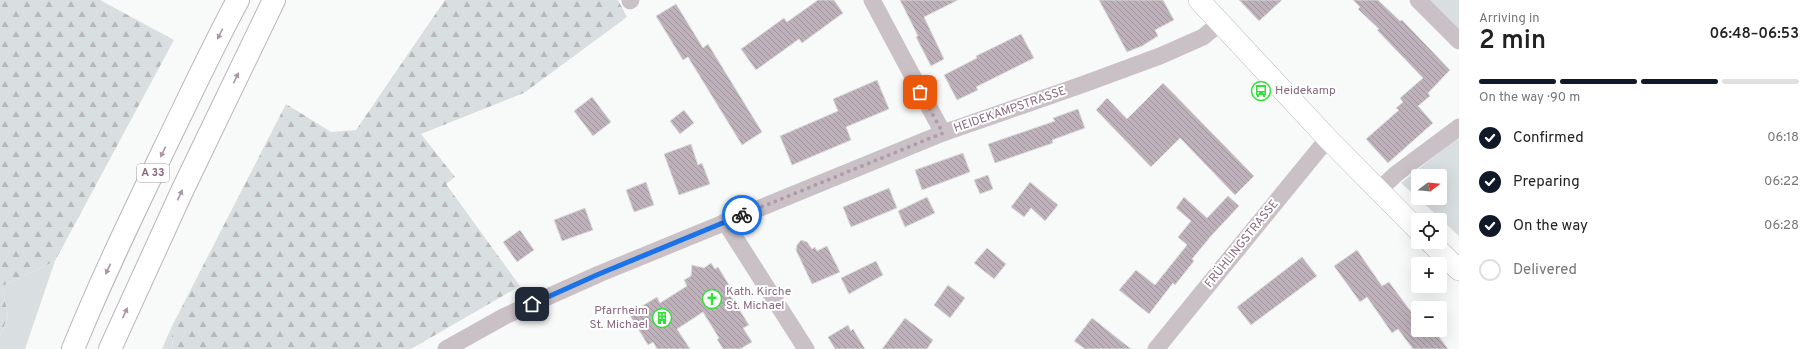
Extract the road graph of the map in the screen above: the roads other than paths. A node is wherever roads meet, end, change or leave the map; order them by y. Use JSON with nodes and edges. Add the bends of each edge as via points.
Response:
{"nodes":[{"id":1,"x":238,"y":0,"type":"edge"},
{"id":2,"x":274,"y":0,"type":"edge"},
{"id":3,"x":872,"y":0,"type":"edge"},
{"id":4,"x":1199,"y":0,"type":"edge"},
{"id":5,"x":1418,"y":0,"type":"edge"},
{"id":6,"x":1220,"y":23,"type":"junction"},
{"id":7,"x":1459,"y":41,"type":"edge"},
{"id":8,"x":1459,"y":126,"type":"edge"},
{"id":9,"x":943,"y":133,"type":"junction"},
{"id":10,"x":1329,"y":140,"type":"junction"},
{"id":11,"x":1379,"y":190,"type":"junction"},
{"id":12,"x":725,"y":222,"type":"junction"},
{"id":13,"x":1411,"y":223,"type":"edge"},
{"id":14,"x":1437,"y":249,"type":"edge"},
{"id":15,"x":1459,"y":270,"type":"edge"},
{"id":16,"x":73,"y":349,"type":"edge"},
{"id":17,"x":110,"y":349,"type":"edge"},
{"id":18,"x":446,"y":349,"type":"edge"},
{"id":19,"x":806,"y":349,"type":"edge"},
{"id":20,"x":1156,"y":349,"type":"edge"}],
"edges":[{"from":1,"to":16,"type":"highway","number":"A 33","one_way":true,"via":[[150,178]]},
{"from":17,"to":2,"type":"highway","number":"A 33","one_way":true,"via":[[176,203]]},
{"from":3,"to":9,"type":"street"},
{"from":4,"to":6,"type":"main road"},
{"from":5,"to":7,"type":"street"},
{"from":6,"to":9,"type":"street","name":"HEIDEKAMPSTRASSE","via":[[1203,37],[1160,56]]},
{"from":6,"to":10,"type":"main road"},
{"from":8,"to":11,"type":"street"},
{"from":9,"to":12,"type":"street","name":"HEIDEKAMPSTRASSE"},
{"from":10,"to":11,"type":"main road"},
{"from":10,"to":20,"type":"street","name":"FRÜHLINGSTRASSE"},
{"from":11,"to":13,"type":"main road"},
{"from":12,"to":18,"type":"street","name":"HEIDEKAMPSTRASSE","via":[[512,313]]},
{"from":12,"to":19,"type":"street"},
{"from":14,"to":15,"type":"main road"}]}
